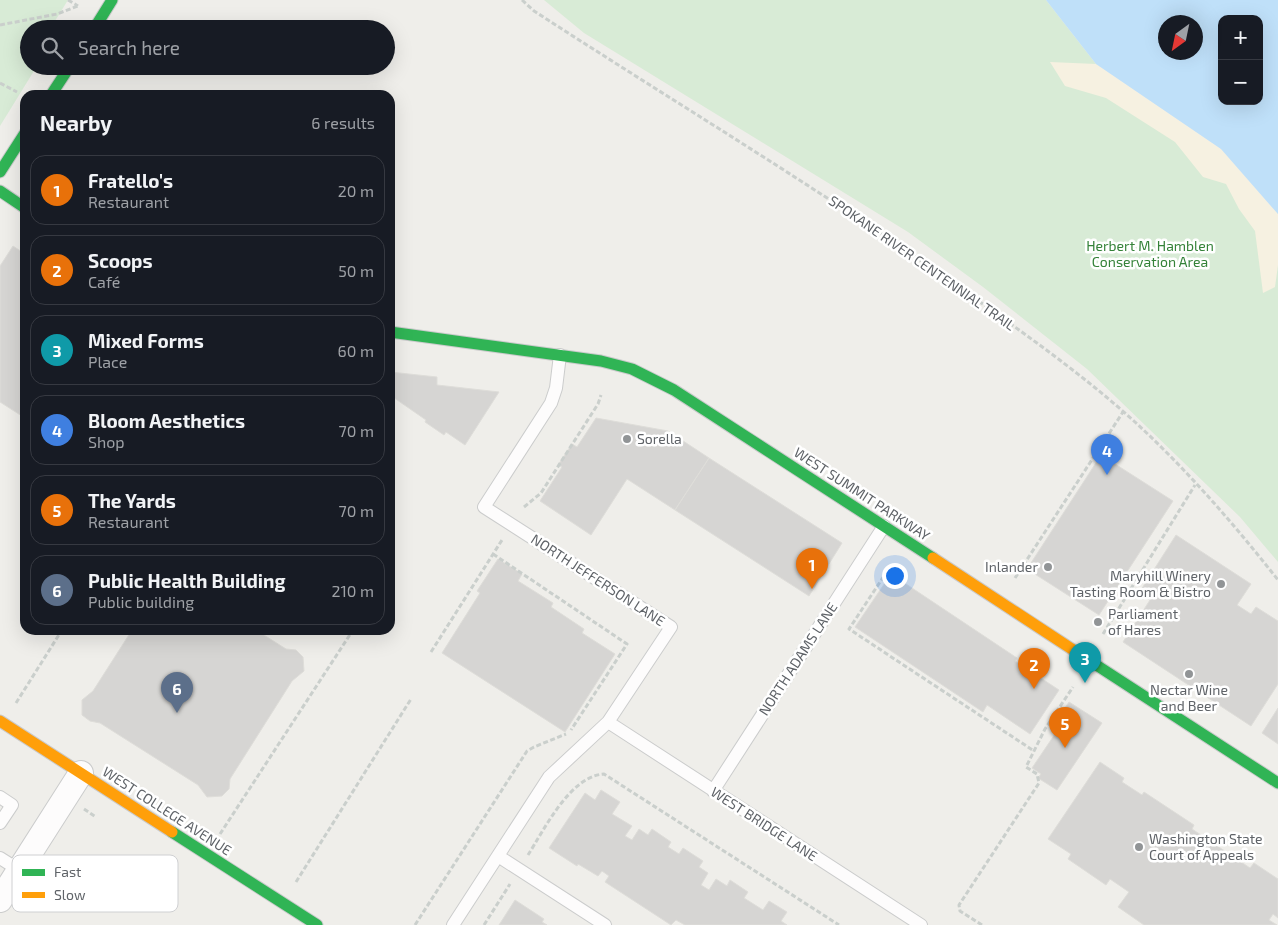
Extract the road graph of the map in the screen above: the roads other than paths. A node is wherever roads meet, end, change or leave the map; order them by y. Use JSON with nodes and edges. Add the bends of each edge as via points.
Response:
{"nodes":[{"id":1,"x":112,"y":0,"type":"edge"},
{"id":2,"x":100,"y":20,"type":"edge"},
{"id":3,"x":64,"y":75,"type":"edge"},
{"id":4,"x":54,"y":90,"type":"edge"},
{"id":5,"x":20,"y":142,"type":"edge"},
{"id":6,"x":0,"y":172,"type":"edge"},
{"id":7,"x":0,"y":192,"type":"edge"},
{"id":8,"x":20,"y":205,"type":"edge"},
{"id":9,"x":395,"y":333,"type":"edge"},
{"id":10,"x":560,"y":355,"type":"junction"},
{"id":11,"x":884,"y":526,"type":"junction"},
{"id":12,"x":0,"y":721,"type":"edge"},
{"id":13,"x":608,"y":722,"type":"junction"},
{"id":14,"x":81,"y":773,"type":"junction"},
{"id":15,"x":1278,"y":783,"type":"edge"},
{"id":16,"x":713,"y":791,"type":"junction"},
{"id":17,"x":0,"y":797,"type":"edge"},
{"id":18,"x":0,"y":823,"type":"edge"},
{"id":19,"x":17,"y":855,"type":"edge"},
{"id":20,"x":498,"y":856,"type":"junction"},
{"id":21,"x":10,"y":864,"type":"edge"},
{"id":22,"x":0,"y":900,"type":"edge"},
{"id":23,"x":317,"y":925,"type":"edge"},
{"id":24,"x":453,"y":925,"type":"edge"},
{"id":25,"x":605,"y":925,"type":"edge"},
{"id":26,"x":921,"y":925,"type":"edge"}],
"edges":[{"from":1,"to":2,"type":"street"},
{"from":3,"to":4,"type":"street"},
{"from":5,"to":6,"type":"street"},
{"from":7,"to":8,"type":"street"},
{"from":9,"to":10,"type":"street","name":"WEST SUMMIT PARKWAY"},
{"from":10,"to":11,"type":"street","name":"WEST SUMMIT PARKWAY","via":[[618,364],[645,374]]},
{"from":10,"to":13,"type":"lane","name":"NORTH JEFFERSON LANE","via":[[551,403],[484,507],[671,627]]},
{"from":11,"to":15,"type":"street","name":"WEST SUMMIT PARKWAY"},
{"from":11,"to":16,"type":"lane","name":"NORTH ADAMS LANE"},
{"from":12,"to":14,"type":"street","name":"WEST COLLEGE AVENUE"},
{"from":13,"to":16,"type":"lane","name":"WEST BRIDGE LANE"},
{"from":13,"to":20,"type":"lane","name":"NORTH JEFFERSON LANE","via":[[549,777]]},
{"from":14,"to":19,"type":"street"},
{"from":14,"to":23,"type":"street","name":"WEST COLLEGE AVENUE"},
{"from":16,"to":26,"type":"lane","name":"WEST BRIDGE LANE"},
{"from":17,"to":18,"type":"lane","via":[[12,805]]},
{"from":20,"to":24,"type":"lane","name":"NORTH JEFFERSON LANE"},
{"from":20,"to":25,"type":"lane"},
{"from":21,"to":22,"type":"street"}]}
